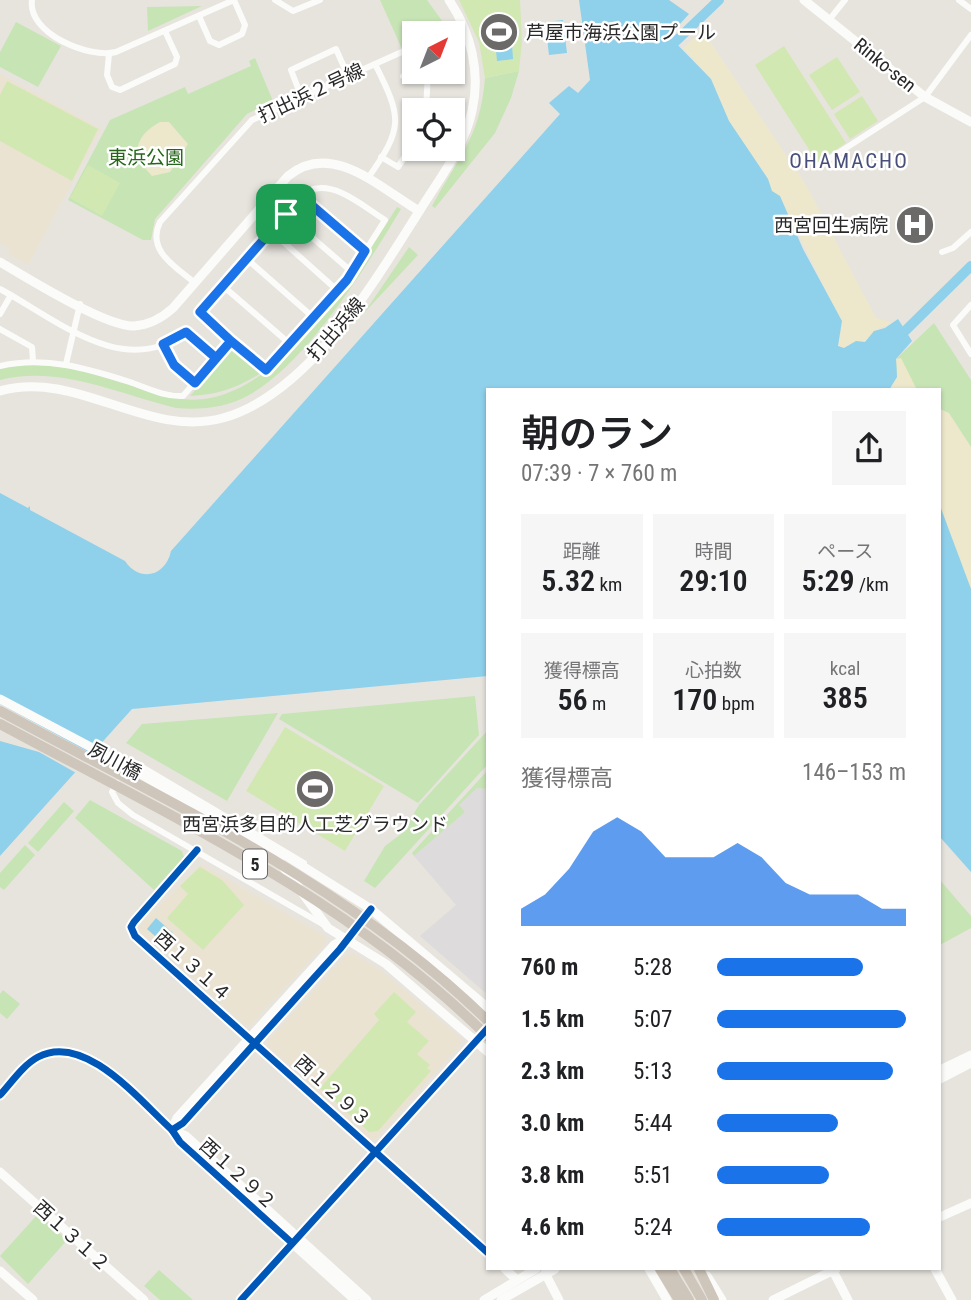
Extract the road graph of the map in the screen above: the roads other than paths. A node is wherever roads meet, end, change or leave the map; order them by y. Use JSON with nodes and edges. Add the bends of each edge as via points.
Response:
{"nodes":[{"id":1,"x":32,"y":0,"type":"edge"},
{"id":2,"x":234,"y":0,"type":"edge"},
{"id":3,"x":275,"y":0,"type":"edge"},
{"id":4,"x":320,"y":0,"type":"edge"},
{"id":5,"x":449,"y":0,"type":"edge"},
{"id":6,"x":804,"y":0,"type":"edge"},
{"id":7,"x":845,"y":0,"type":"edge"},
{"id":8,"x":959,"y":0,"type":"edge"},
{"id":9,"x":971,"y":9,"type":"edge"},
{"id":10,"x":199,"y":16,"type":"junction"},
{"id":11,"x":829,"y":20,"type":"junction"},
{"id":12,"x":165,"y":31,"type":"junction"},
{"id":13,"x":971,"y":35,"type":"edge"},
{"id":14,"x":402,"y":52,"type":"edge"},
{"id":15,"x":109,"y":54,"type":"junction"},
{"id":16,"x":375,"y":64,"type":"junction"},
{"id":17,"x":348,"y":76,"type":"junction"},
{"id":18,"x":302,"y":96,"type":"junction"},
{"id":19,"x":925,"y":97,"type":"junction"},
{"id":20,"x":971,"y":122,"type":"edge"},
{"id":21,"x":381,"y":157,"type":"junction"},
{"id":22,"x":402,"y":161,"type":"edge"},
{"id":23,"x":818,"y":166,"type":"dead end"},
{"id":24,"x":368,"y":178,"type":"junction"},
{"id":25,"x":302,"y":197,"type":"junction"},
{"id":26,"x":268,"y":199,"type":"junction"},
{"id":27,"x":419,"y":211,"type":"junction"},
{"id":28,"x":286,"y":214,"type":"junction"},
{"id":29,"x":271,"y":231,"type":"junction"},
{"id":30,"x":971,"y":232,"type":"edge"},
{"id":31,"x":365,"y":251,"type":"junction"},
{"id":32,"x":942,"y":252,"type":"dead end"},
{"id":33,"x":247,"y":258,"type":"junction"},
{"id":34,"x":0,"y":262,"type":"edge"},
{"id":35,"x":352,"y":272,"type":"junction"},
{"id":36,"x":195,"y":283,"type":"junction"},
{"id":37,"x":223,"y":286,"type":"junction"},
{"id":38,"x":0,"y":289,"type":"edge"},
{"id":39,"x":338,"y":291,"type":"junction"},
{"id":40,"x":11,"y":295,"type":"junction"},
{"id":41,"x":80,"y":304,"type":"junction"},
{"id":42,"x":971,"y":305,"type":"edge"},
{"id":43,"x":0,"y":314,"type":"edge"},
{"id":44,"x":314,"y":318,"type":"junction"},
{"id":45,"x":0,"y":329,"type":"edge"},
{"id":46,"x":74,"y":329,"type":"junction"},
{"id":47,"x":231,"y":341,"type":"junction"},
{"id":48,"x":163,"y":344,"type":"junction"},
{"id":49,"x":290,"y":344,"type":"junction"},
{"id":50,"x":971,"y":354,"type":"edge"},
{"id":51,"x":216,"y":358,"type":"junction"},
{"id":52,"x":33,"y":361,"type":"junction"},
{"id":53,"x":65,"y":364,"type":"junction"},
{"id":54,"x":0,"y":366,"type":"edge"},
{"id":55,"x":195,"y":383,"type":"junction"},
{"id":56,"x":0,"y":391,"type":"edge"},
{"id":57,"x":0,"y":699,"type":"edge"},
{"id":58,"x":0,"y":711,"type":"edge"},
{"id":59,"x":0,"y":726,"type":"edge"},
{"id":60,"x":230,"y":824,"type":"junction"},
{"id":61,"x":197,"y":850,"type":"junction"},
{"id":62,"x":313,"y":870,"type":"junction"},
{"id":63,"x":371,"y":909,"type":"junction"},
{"id":64,"x":328,"y":928,"type":"junction"},
{"id":65,"x":346,"y":939,"type":"junction"},
{"id":66,"x":486,"y":1006,"type":"edge"},
{"id":67,"x":486,"y":1019,"type":"edge"},
{"id":68,"x":482,"y":1039,"type":"edge"},
{"id":69,"x":253,"y":1040,"type":"junction"},
{"id":70,"x":971,"y":1055,"type":"edge"},
{"id":71,"x":971,"y":1063,"type":"edge"},
{"id":72,"x":941,"y":1070,"type":"edge"},
{"id":73,"x":941,"y":1078,"type":"edge"},
{"id":74,"x":0,"y":1095,"type":"edge"},
{"id":75,"x":172,"y":1130,"type":"junction"},
{"id":76,"x":376,"y":1151,"type":"junction"},
{"id":77,"x":0,"y":1172,"type":"edge"},
{"id":78,"x":971,"y":1203,"type":"edge"},
{"id":79,"x":941,"y":1217,"type":"edge"},
{"id":80,"x":295,"y":1240,"type":"junction"},
{"id":81,"x":486,"y":1251,"type":"edge"},
{"id":82,"x":506,"y":1270,"type":"edge"},
{"id":83,"x":650,"y":1270,"type":"edge"},
{"id":84,"x":661,"y":1270,"type":"edge"},
{"id":85,"x":671,"y":1270,"type":"edge"},
{"id":86,"x":685,"y":1270,"type":"edge"},
{"id":87,"x":701,"y":1270,"type":"edge"},
{"id":88,"x":702,"y":1270,"type":"edge"},
{"id":89,"x":832,"y":1270,"type":"edge"},
{"id":90,"x":834,"y":1270,"type":"edge"},
{"id":91,"x":936,"y":1270,"type":"edge"},
{"id":92,"x":0,"y":1271,"type":"edge"},
{"id":93,"x":541,"y":1271,"type":"edge"},
{"id":94,"x":517,"y":1280,"type":"junction"},
{"id":95,"x":33,"y":1300,"type":"edge"},
{"id":96,"x":144,"y":1300,"type":"edge"},
{"id":97,"x":241,"y":1300,"type":"edge"},
{"id":98,"x":355,"y":1300,"type":"edge"},
{"id":99,"x":367,"y":1300,"type":"edge"},
{"id":100,"x":484,"y":1300,"type":"edge"},
{"id":101,"x":501,"y":1300,"type":"edge"},
{"id":102,"x":559,"y":1300,"type":"edge"},
{"id":103,"x":667,"y":1300,"type":"edge"},
{"id":104,"x":679,"y":1300,"type":"edge"},
{"id":105,"x":689,"y":1300,"type":"edge"},
{"id":106,"x":702,"y":1300,"type":"edge"},
{"id":107,"x":714,"y":1300,"type":"edge"},
{"id":108,"x":722,"y":1300,"type":"edge"},
{"id":109,"x":773,"y":1300,"type":"edge"},
{"id":110,"x":848,"y":1300,"type":"edge"},
{"id":111,"x":952,"y":1300,"type":"edge"}],
"edges":[{"from":1,"to":15,"type":"street","via":[[31,12],[42,28],[87,52]]},
{"from":2,"to":10,"type":"street"},
{"from":2,"to":10,"type":"street","via":[[245,25],[242,34],[219,45],[210,41]]},
{"from":3,"to":4,"type":"street","via":[[293,11]]},
{"from":5,"to":27,"type":"street","name":"打出浜線","via":[[472,50],[475,92],[459,146]]},
{"from":6,"to":11,"type":"street","name":"Rinko-sen"},
{"from":7,"to":11,"type":"street"},
{"from":8,"to":9,"type":"street"},
{"from":10,"to":12,"type":"street"},
{"from":11,"to":19,"type":"street","name":"Rinko-sen"},
{"from":12,"to":15,"type":"street"},
{"from":12,"to":15,"type":"street","via":[[177,57],[175,64],[120,90],[112,87],[107,75]]},
{"from":13,"to":19,"type":"street"},
{"from":14,"to":16,"type":"street"},
{"from":16,"to":17,"type":"street","name":"打出浜２号線"},
{"from":16,"to":21,"type":"street","name":"打出浜２号線","via":[[396,111],[395,132]]},
{"from":17,"to":18,"type":"street","name":"打出浜２号線"},
{"from":17,"to":18,"type":"street","via":[[336,49],[291,70]]},
{"from":18,"to":36,"type":"street","name":"打出浜２号線","via":[[243,127],[160,222],[159,250]]},
{"from":19,"to":20,"type":"street","name":"Rinko-sen"},
{"from":19,"to":23,"type":"street"},
{"from":21,"to":22,"type":"street","via":[[398,167]]},
{"from":21,"to":24,"type":"street","name":"打出浜２号線"},
{"from":24,"to":26,"type":"street","via":[[334,163],[314,163],[295,170]]},
{"from":24,"to":27,"type":"street"},
{"from":25,"to":28,"type":"street"},
{"from":25,"to":31,"type":"street"},
{"from":25,"to":31,"type":"street","via":[[314,188],[334,189],[385,220]]},
{"from":26,"to":28,"type":"street"},
{"from":26,"to":36,"type":"street"},
{"from":27,"to":56,"type":"street","name":"打出浜線","via":[[373,286],[348,317],[292,379],[258,405],[221,419],[186,422],[50,386]]},
{"from":28,"to":29,"type":"street"},
{"from":28,"to":35,"type":"street"},
{"from":29,"to":33,"type":"street"},
{"from":29,"to":39,"type":"street"},
{"from":30,"to":32,"type":"street"},
{"from":31,"to":35,"type":"street"},
{"from":33,"to":37,"type":"street"},
{"from":33,"to":44,"type":"street"},
{"from":34,"to":41,"type":"street"},
{"from":35,"to":39,"type":"street"},
{"from":36,"to":41,"type":"street","via":[[168,313],[149,323],[120,325]]},
{"from":37,"to":47,"type":"street","via":[[200,312]]},
{"from":37,"to":49,"type":"street"},
{"from":38,"to":40,"type":"street"},
{"from":39,"to":44,"type":"street"},
{"from":40,"to":43,"type":"street"},
{"from":40,"to":46,"type":"street"},
{"from":41,"to":46,"type":"street"},
{"from":42,"to":50,"type":"street","via":[[953,325]]},
{"from":44,"to":49,"type":"street"},
{"from":45,"to":52,"type":"street","via":[[32,347]]},
{"from":46,"to":48,"type":"street","via":[[120,351],[143,351]]},
{"from":46,"to":53,"type":"street"},
{"from":47,"to":49,"type":"street","via":[[266,370]]},
{"from":47,"to":51,"type":"street"},
{"from":48,"to":51,"type":"street","via":[[186,332]]},
{"from":48,"to":55,"type":"street","via":[[174,365]]},
{"from":51,"to":55,"type":"street"},
{"from":52,"to":53,"type":"street"},
{"from":52,"to":54,"type":"street"},
{"from":53,"to":55,"type":"street","via":[[180,397]]},
{"from":57,"to":60,"type":"street","name":"夙川橋"},
{"from":58,"to":67,"type":"highway","number":"5","via":[[196,816],[326,894],[414,957]]},
{"from":59,"to":68,"type":"highway","number":"5","via":[[200,832],[330,911],[408,967]]},
{"from":60,"to":62,"type":"street"},
{"from":60,"to":64,"type":"street","via":[[271,850]]},
{"from":61,"to":62,"type":"street","via":[[118,803],[113,792],[125,769],[137,764],[295,855]]},
{"from":61,"to":64,"type":"street"},
{"from":61,"to":69,"type":"street","name":"西１３１４","via":[[131,927],[135,936]]},
{"from":62,"to":63,"type":"street"},
{"from":63,"to":65,"type":"street"},
{"from":63,"to":66,"type":"street"},
{"from":64,"to":65,"type":"street"},
{"from":65,"to":68,"type":"street","via":[[386,964]]},
{"from":65,"to":69,"type":"street","via":[[334,945]]},
{"from":68,"to":76,"type":"street"},
{"from":69,"to":75,"type":"street","via":[[177,1118]]},
{"from":69,"to":76,"type":"street","name":"西１２９３"},
{"from":70,"to":72,"type":"street"},
{"from":71,"to":73,"type":"street"},
{"from":74,"to":75,"type":"street","name":"西１２９２","via":[[37,1058],[50,1052],[76,1052],[101,1066]]},
{"from":75,"to":80,"type":"street","name":"西１２９２","via":[[186,1136]]},
{"from":76,"to":80,"type":"street"},
{"from":76,"to":81,"type":"street","name":"西１２９３"},
{"from":77,"to":96,"type":"street","name":"西１３１２"},
{"from":78,"to":79,"type":"street"},
{"from":80,"to":97,"type":"street"},
{"from":80,"to":98,"type":"street","name":"西１２９２"},
{"from":80,"to":99,"type":"street","name":"西１２９２"},
{"from":82,"to":94,"type":"street"},
{"from":83,"to":103,"type":"street"},
{"from":84,"to":104,"type":"highway"},
{"from":85,"to":105,"type":"highway"},
{"from":86,"to":106,"type":"highway"},
{"from":87,"to":107,"type":"highway"},
{"from":88,"to":108,"type":"street"},
{"from":89,"to":109,"type":"street"},
{"from":90,"to":110,"type":"street"},
{"from":91,"to":111,"type":"street"},
{"from":92,"to":95,"type":"street"},
{"from":93,"to":94,"type":"street"},
{"from":93,"to":101,"type":"street"},
{"from":93,"to":102,"type":"street"},
{"from":94,"to":100,"type":"street"}]}
